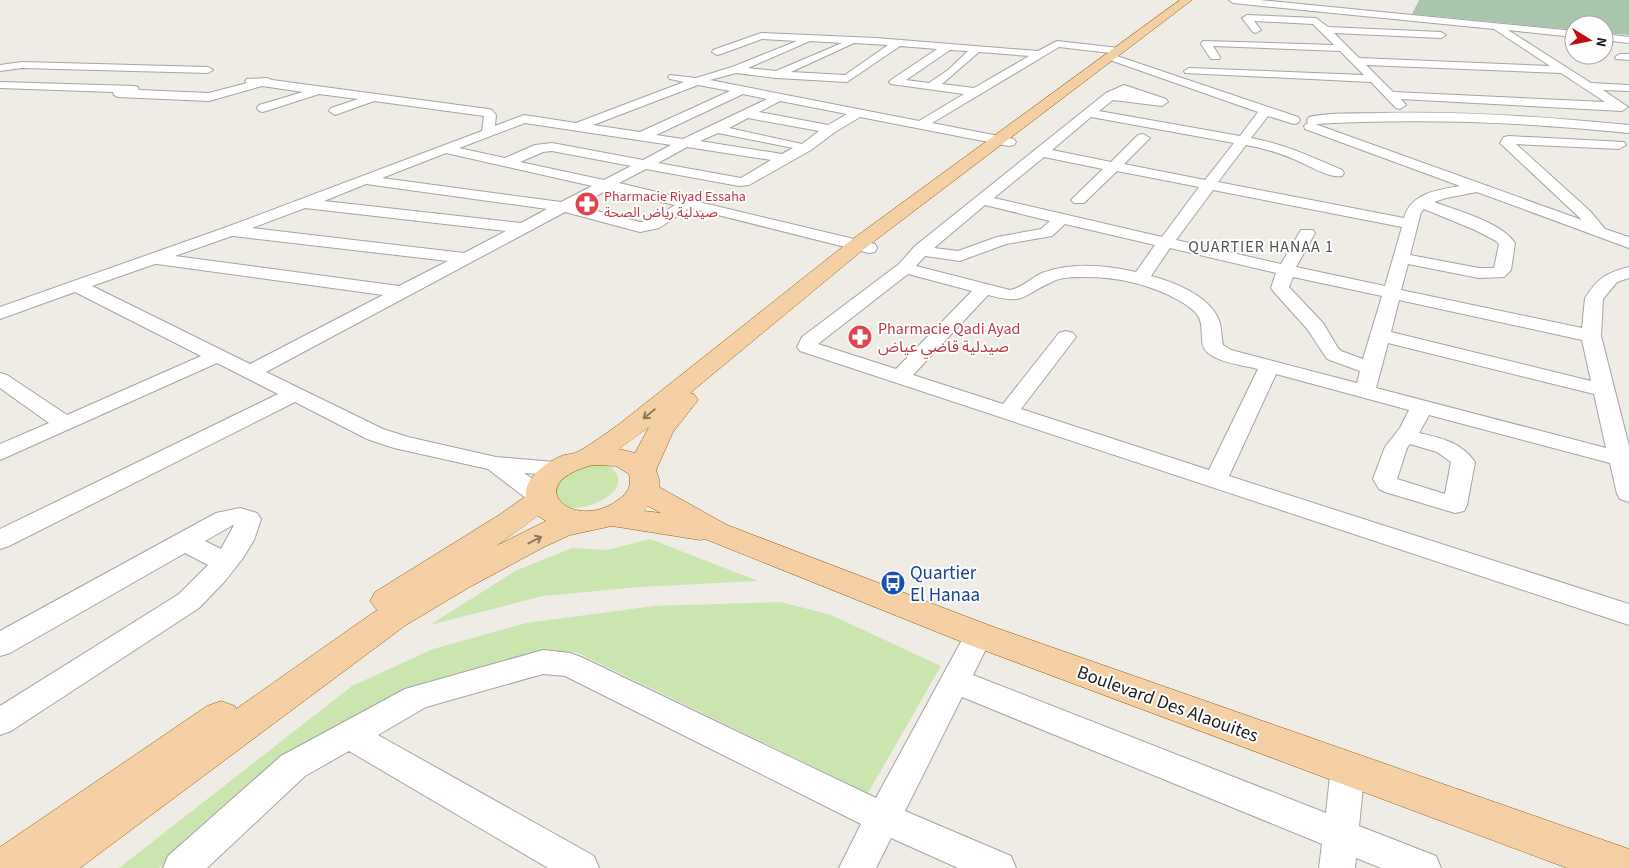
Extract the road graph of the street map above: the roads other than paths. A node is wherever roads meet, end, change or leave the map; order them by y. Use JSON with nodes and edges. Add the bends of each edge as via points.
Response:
{"nodes":[{"id":1,"x":1187,"y":0,"type":"edge"},
{"id":2,"x":1194,"y":0,"type":"edge"},
{"id":3,"x":1233,"y":0,"type":"edge"},
{"id":4,"x":1362,"y":18,"type":"dead end"},
{"id":5,"x":1444,"y":21,"type":"junction"},
{"id":6,"x":1495,"y":26,"type":"junction"},
{"id":7,"x":1256,"y":30,"type":"dead end"},
{"id":8,"x":1325,"y":30,"type":"junction"},
{"id":9,"x":1564,"y":33,"type":"edge"},
{"id":10,"x":1145,"y":34,"type":"junction"},
{"id":11,"x":1441,"y":35,"type":"dead end"},
{"id":12,"x":1614,"y":38,"type":"edge"},
{"id":13,"x":811,"y":39,"type":"junction"},
{"id":14,"x":1629,"y":40,"type":"edge"},
{"id":15,"x":853,"y":41,"type":"junction"},
{"id":16,"x":898,"y":42,"type":"junction"},
{"id":17,"x":947,"y":47,"type":"junction"},
{"id":18,"x":1342,"y":48,"type":"junction"},
{"id":19,"x":976,"y":49,"type":"junction"},
{"id":20,"x":717,"y":52,"type":"dead end"},
{"id":21,"x":1039,"y":54,"type":"junction"},
{"id":22,"x":1116,"y":56,"type":"junction"},
{"id":23,"x":1215,"y":57,"type":"dead end"},
{"id":24,"x":1356,"y":61,"type":"junction"},
{"id":25,"x":220,"y":67,"type":"dead end"},
{"id":26,"x":0,"y":68,"type":"edge"},
{"id":27,"x":208,"y":70,"type":"junction"},
{"id":28,"x":736,"y":70,"type":"junction"},
{"id":29,"x":1563,"y":70,"type":"junction"},
{"id":30,"x":1189,"y":71,"type":"dead end"},
{"id":31,"x":278,"y":73,"type":"dead end"},
{"id":32,"x":292,"y":74,"type":"dead end"},
{"id":33,"x":1266,"y":74,"type":"junction"},
{"id":34,"x":776,"y":75,"type":"junction"},
{"id":35,"x":674,"y":77,"type":"dead end"},
{"id":36,"x":1374,"y":79,"type":"junction"},
{"id":37,"x":251,"y":81,"type":"junction"},
{"id":38,"x":696,"y":81,"type":"junction"},
{"id":39,"x":264,"y":82,"type":"junction"},
{"id":40,"x":0,"y":85,"type":"edge"},
{"id":41,"x":1590,"y":86,"type":"junction"},
{"id":42,"x":931,"y":87,"type":"junction"},
{"id":43,"x":1274,"y":87,"type":"dead end"},
{"id":44,"x":1521,"y":88,"type":"dead end"},
{"id":45,"x":1629,"y":88,"type":"edge"},
{"id":46,"x":135,"y":89,"type":"junction"},
{"id":47,"x":322,"y":90,"type":"junction"},
{"id":48,"x":740,"y":90,"type":"junction"},
{"id":49,"x":976,"y":92,"type":"junction"},
{"id":50,"x":118,"y":93,"type":"junction"},
{"id":51,"x":1390,"y":95,"type":"junction"},
{"id":52,"x":195,"y":96,"type":"junction"},
{"id":53,"x":1110,"y":96,"type":"dead end"},
{"id":54,"x":103,"y":97,"type":"dead end"},
{"id":55,"x":376,"y":97,"type":"junction"},
{"id":56,"x":779,"y":97,"type":"junction"},
{"id":57,"x":1542,"y":102,"type":"junction"},
{"id":58,"x":263,"y":108,"type":"dead end"},
{"id":59,"x":1625,"y":109,"type":"edge"},
{"id":60,"x":335,"y":111,"type":"dead end"},
{"id":61,"x":860,"y":112,"type":"junction"},
{"id":62,"x":1265,"y":112,"type":"junction"},
{"id":63,"x":1088,"y":113,"type":"junction"},
{"id":64,"x":747,"y":114,"type":"junction"},
{"id":65,"x":1411,"y":117,"type":"junction"},
{"id":66,"x":1311,"y":123,"type":"junction"},
{"id":67,"x":922,"y":124,"type":"junction"},
{"id":68,"x":1590,"y":125,"type":"junction"},
{"id":69,"x":579,"y":127,"type":"junction"},
{"id":70,"x":717,"y":129,"type":"junction"},
{"id":71,"x":830,"y":129,"type":"junction"},
{"id":72,"x":1629,"y":129,"type":"edge"},
{"id":73,"x":488,"y":133,"type":"junction"},
{"id":74,"x":642,"y":136,"type":"junction"},
{"id":75,"x":1143,"y":138,"type":"dead end"},
{"id":76,"x":1244,"y":140,"type":"junction"},
{"id":77,"x":1004,"y":141,"type":"junction"},
{"id":78,"x":685,"y":143,"type":"junction"},
{"id":79,"x":806,"y":147,"type":"junction"},
{"id":80,"x":1624,"y":148,"type":"edge"},
{"id":81,"x":444,"y":149,"type":"junction"},
{"id":82,"x":1040,"y":152,"type":"junction"},
{"id":83,"x":784,"y":158,"type":"junction"},
{"id":84,"x":508,"y":162,"type":"junction"},
{"id":85,"x":645,"y":164,"type":"junction"},
{"id":86,"x":1114,"y":167,"type":"junction"},
{"id":87,"x":1337,"y":173,"type":"dead end"},
{"id":88,"x":361,"y":180,"type":"junction"},
{"id":89,"x":607,"y":185,"type":"junction"},
{"id":90,"x":1210,"y":186,"type":"junction"},
{"id":91,"x":1476,"y":188,"type":"junction"},
{"id":92,"x":981,"y":200,"type":"junction"},
{"id":93,"x":1079,"y":200,"type":"dead end"},
{"id":94,"x":302,"y":202,"type":"junction"},
{"id":95,"x":1420,"y":202,"type":"junction"},
{"id":96,"x":688,"y":203,"type":"junction"},
{"id":97,"x":563,"y":207,"type":"junction"},
{"id":98,"x":1061,"y":218,"type":"junction"},
{"id":99,"x":1410,"y":224,"type":"junction"},
{"id":100,"x":522,"y":228,"type":"junction"},
{"id":101,"x":230,"y":231,"type":"junction"},
{"id":102,"x":1600,"y":232,"type":"junction"},
{"id":103,"x":1307,"y":233,"type":"dead end"},
{"id":104,"x":1165,"y":242,"type":"junction"},
{"id":105,"x":1629,"y":243,"type":"edge"},
{"id":106,"x":863,"y":247,"type":"junction"},
{"id":107,"x":921,"y":250,"type":"junction"},
{"id":108,"x":153,"y":258,"type":"junction"},
{"id":109,"x":465,"y":258,"type":"junction"},
{"id":110,"x":1402,"y":258,"type":"junction"},
{"id":111,"x":906,"y":268,"type":"junction"},
{"id":112,"x":1286,"y":270,"type":"junction"},
{"id":113,"x":1629,"y":272,"type":"edge"},
{"id":114,"x":1141,"y":277,"type":"junction"},
{"id":115,"x":75,"y":286,"type":"junction"},
{"id":116,"x":984,"y":289,"type":"junction"},
{"id":117,"x":401,"y":292,"type":"junction"},
{"id":118,"x":1391,"y":293,"type":"junction"},
{"id":119,"x":0,"y":313,"type":"edge"},
{"id":120,"x":1379,"y":335,"type":"junction"},
{"id":121,"x":1592,"y":336,"type":"junction"},
{"id":122,"x":1066,"y":337,"type":"dead end"},
{"id":123,"x":217,"y":356,"type":"junction"},
{"id":124,"x":1270,"y":366,"type":"junction"},
{"id":125,"x":1370,"y":368,"type":"junction"},
{"id":126,"x":250,"y":372,"type":"junction"},
{"id":127,"x":899,"y":378,"type":"junction"},
{"id":128,"x":0,"y":379,"type":"edge"},
{"id":129,"x":1365,"y":390,"type":"junction"},
{"id":130,"x":1604,"y":390,"type":"junction"},
{"id":131,"x":293,"y":395,"type":"junction"},
{"id":132,"x":1422,"y":406,"type":"junction"},
{"id":133,"x":1008,"y":412,"type":"junction"},
{"id":134,"x":66,"y":424,"type":"junction"},
{"id":135,"x":1405,"y":436,"type":"dead end"},
{"id":136,"x":0,"y":453,"type":"edge"},
{"id":137,"x":590,"y":456,"type":"junction"},
{"id":138,"x":1622,"y":459,"type":"junction"},
{"id":139,"x":496,"y":464,"type":"junction"},
{"id":140,"x":558,"y":468,"type":"junction"},
{"id":141,"x":1216,"y":479,"type":"junction"},
{"id":142,"x":642,"y":480,"type":"junction"},
{"id":143,"x":1629,"y":494,"type":"edge"},
{"id":144,"x":540,"y":498,"type":"junction"},
{"id":145,"x":597,"y":519,"type":"junction"},
{"id":146,"x":716,"y":532,"type":"junction"},
{"id":147,"x":0,"y":540,"type":"edge"},
{"id":148,"x":185,"y":542,"type":"junction"},
{"id":149,"x":225,"y":563,"type":"junction"},
{"id":150,"x":1629,"y":615,"type":"edge"},
{"id":151,"x":979,"y":635,"type":"junction"},
{"id":152,"x":0,"y":645,"type":"edge"},
{"id":153,"x":955,"y":681,"type":"junction"},
{"id":154,"x":0,"y":722,"type":"edge"},
{"id":155,"x":348,"y":734,"type":"junction"},
{"id":156,"x":1348,"y":767,"type":"junction"},
{"id":157,"x":883,"y":818,"type":"junction"},
{"id":158,"x":1340,"y":835,"type":"junction"},
{"id":159,"x":6,"y":868,"type":"edge"},
{"id":160,"x":43,"y":868,"type":"edge"},
{"id":161,"x":181,"y":868,"type":"edge"},
{"id":162,"x":581,"y":868,"type":"edge"},
{"id":163,"x":857,"y":868,"type":"edge"},
{"id":164,"x":998,"y":868,"type":"edge"},
{"id":165,"x":1336,"y":868,"type":"edge"},
{"id":166,"x":1424,"y":868,"type":"edge"},
{"id":167,"x":1623,"y":868,"type":"edge"}],
"edges":[{"from":1,"to":10,"type":"main road"},
{"from":2,"to":10,"type":"main road"},
{"from":3,"to":5,"type":"street"},
{"from":4,"to":5,"type":"street"},
{"from":5,"to":6,"type":"street"},
{"from":6,"to":9,"type":"street"},
{"from":6,"to":29,"type":"street"},
{"from":7,"to":8,"type":"street","via":[[1247,18],[1314,20]]},
{"from":8,"to":11,"type":"street"},
{"from":8,"to":18,"type":"street"},
{"from":10,"to":22,"type":"main road"},
{"from":12,"to":14,"type":"street"},
{"from":13,"to":15,"type":"street"},
{"from":13,"to":20,"type":"street","via":[[761,36]]},
{"from":13,"to":28,"type":"street"},
{"from":15,"to":16,"type":"street"},
{"from":15,"to":34,"type":"street"},
{"from":16,"to":17,"type":"street"},
{"from":16,"to":34,"type":"street","via":[[847,78]]},
{"from":17,"to":19,"type":"street"},
{"from":17,"to":42,"type":"street","via":[[895,82]]},
{"from":18,"to":23,"type":"street","via":[[1207,43]]},
{"from":18,"to":24,"type":"street"},
{"from":19,"to":21,"type":"street"},
{"from":19,"to":42,"type":"street"},
{"from":21,"to":22,"type":"street","via":[[1057,44]]},
{"from":21,"to":49,"type":"street"},
{"from":22,"to":62,"type":"street"},
{"from":22,"to":77,"type":"main road"},
{"from":24,"to":29,"type":"street"},
{"from":24,"to":36,"type":"street"},
{"from":25,"to":27,"type":"street"},
{"from":26,"to":27,"type":"street"},
{"from":27,"to":46,"type":"street"},
{"from":28,"to":34,"type":"street"},
{"from":28,"to":38,"type":"street"},
{"from":29,"to":41,"type":"street"},
{"from":30,"to":33,"type":"street"},
{"from":31,"to":37,"type":"street"},
{"from":32,"to":39,"type":"street"},
{"from":33,"to":36,"type":"street"},
{"from":33,"to":43,"type":"street"},
{"from":35,"to":38,"type":"street"},
{"from":36,"to":51,"type":"street"},
{"from":37,"to":39,"type":"street"},
{"from":37,"to":52,"type":"street"},
{"from":38,"to":48,"type":"street"},
{"from":38,"to":69,"type":"street"},
{"from":39,"to":47,"type":"street"},
{"from":39,"to":52,"type":"street","via":[[214,96]]},
{"from":40,"to":46,"type":"street"},
{"from":41,"to":45,"type":"street"},
{"from":41,"to":59,"type":"street"},
{"from":42,"to":49,"type":"street"},
{"from":44,"to":57,"type":"street"},
{"from":46,"to":50,"type":"street"},
{"from":47,"to":55,"type":"street"},
{"from":47,"to":58,"type":"street"},
{"from":48,"to":56,"type":"street"},
{"from":48,"to":74,"type":"street"},
{"from":49,"to":67,"type":"street"},
{"from":50,"to":52,"type":"street"},
{"from":50,"to":54,"type":"street"},
{"from":51,"to":57,"type":"street"},
{"from":51,"to":65,"type":"street"},
{"from":53,"to":63,"type":"street"},
{"from":55,"to":60,"type":"street"},
{"from":55,"to":73,"type":"street","via":[[488,113]]},
{"from":56,"to":61,"type":"street"},
{"from":56,"to":64,"type":"street"},
{"from":57,"to":59,"type":"street"},
{"from":61,"to":67,"type":"street"},
{"from":61,"to":71,"type":"street"},
{"from":62,"to":66,"type":"street","via":[[1294,120],[1297,124]]},
{"from":62,"to":76,"type":"street"},
{"from":63,"to":76,"type":"street"},
{"from":63,"to":82,"type":"street"},
{"from":64,"to":70,"type":"street"},
{"from":64,"to":71,"type":"street"},
{"from":65,"to":66,"type":"street"},
{"from":65,"to":68,"type":"street","via":[[1481,117]]},
{"from":66,"to":91,"type":"street"},
{"from":67,"to":77,"type":"street"},
{"from":68,"to":72,"type":"street"},
{"from":68,"to":80,"type":"street"},
{"from":69,"to":73,"type":"street","via":[[524,119]]},
{"from":69,"to":74,"type":"street"},
{"from":70,"to":78,"type":"street"},
{"from":70,"to":79,"type":"street"},
{"from":71,"to":79,"type":"street"},
{"from":73,"to":81,"type":"street"},
{"from":74,"to":78,"type":"street"},
{"from":75,"to":86,"type":"street"},
{"from":76,"to":87,"type":"street","via":[[1280,148]]},
{"from":76,"to":90,"type":"street"},
{"from":77,"to":106,"type":"main road"},
{"from":78,"to":83,"type":"street"},
{"from":78,"to":85,"type":"street"},
{"from":79,"to":83,"type":"street"},
{"from":80,"to":102,"type":"street","via":[[1526,139],[1509,140],[1507,143],[1585,214]]},
{"from":81,"to":84,"type":"street"},
{"from":81,"to":88,"type":"street"},
{"from":82,"to":86,"type":"street"},
{"from":82,"to":92,"type":"street"},
{"from":83,"to":85,"type":"street","via":[[744,182]]},
{"from":84,"to":85,"type":"street","via":[[540,148],[552,147]]},
{"from":84,"to":89,"type":"street"},
{"from":85,"to":89,"type":"street"},
{"from":86,"to":90,"type":"street"},
{"from":86,"to":93,"type":"street"},
{"from":88,"to":94,"type":"street"},
{"from":88,"to":97,"type":"street"},
{"from":89,"to":96,"type":"street"},
{"from":89,"to":97,"type":"street"},
{"from":90,"to":99,"type":"street"},
{"from":90,"to":104,"type":"street"},
{"from":91,"to":95,"type":"street"},
{"from":91,"to":102,"type":"street"},
{"from":92,"to":98,"type":"street"},
{"from":92,"to":107,"type":"street"},
{"from":94,"to":100,"type":"street"},
{"from":94,"to":101,"type":"street"},
{"from":95,"to":99,"type":"street"},
{"from":95,"to":110,"type":"street","via":[[1502,236],[1507,243],[1502,270],[1479,273]]},
{"from":96,"to":97,"type":"street","via":[[653,225],[640,227]]},
{"from":96,"to":106,"type":"street"},
{"from":97,"to":100,"type":"street"},
{"from":98,"to":104,"type":"street"},
{"from":98,"to":107,"type":"street","via":[[1046,233],[1003,240],[960,256]]},
{"from":99,"to":110,"type":"street"},
{"from":100,"to":109,"type":"street"},
{"from":101,"to":108,"type":"street"},
{"from":101,"to":109,"type":"street"},
{"from":102,"to":105,"type":"street"},
{"from":103,"to":112,"type":"street"},
{"from":104,"to":112,"type":"street"},
{"from":104,"to":114,"type":"street"},
{"from":106,"to":137,"type":"main road","one_way":true,"via":[[628,431]]},
{"from":106,"to":142,"type":"main road","via":[[687,398],[655,439]]},
{"from":107,"to":111,"type":"street"},
{"from":108,"to":115,"type":"street"},
{"from":108,"to":117,"type":"street"},
{"from":109,"to":117,"type":"street"},
{"from":110,"to":118,"type":"street"},
{"from":111,"to":116,"type":"street"},
{"from":111,"to":127,"type":"street","via":[[807,344],[815,351]]},
{"from":112,"to":118,"type":"street"},
{"from":112,"to":125,"type":"street","via":[[1280,288],[1316,327],[1330,351]]},
{"from":113,"to":121,"type":"street","via":[[1611,278],[1594,298]]},
{"from":114,"to":116,"type":"street","via":[[1103,273],[1062,274],[1048,277],[1018,295]]},
{"from":114,"to":124,"type":"street","via":[[1166,286],[1196,303],[1212,325],[1212,343],[1218,352]]},
{"from":115,"to":119,"type":"street"},
{"from":115,"to":123,"type":"street"},
{"from":116,"to":127,"type":"street"},
{"from":117,"to":126,"type":"street"},
{"from":118,"to":120,"type":"street"},
{"from":118,"to":121,"type":"street"},
{"from":120,"to":125,"type":"street"},
{"from":120,"to":130,"type":"street"},
{"from":121,"to":130,"type":"street"},
{"from":122,"to":133,"type":"street"},
{"from":123,"to":126,"type":"street"},
{"from":123,"to":134,"type":"street"},
{"from":124,"to":129,"type":"street"},
{"from":124,"to":141,"type":"street"},
{"from":125,"to":129,"type":"street"},
{"from":126,"to":131,"type":"street"},
{"from":127,"to":133,"type":"street"},
{"from":128,"to":134,"type":"street"},
{"from":129,"to":132,"type":"street"},
{"from":130,"to":138,"type":"street"},
{"from":131,"to":139,"type":"street","via":[[386,439]]},
{"from":131,"to":147,"type":"street"},
{"from":132,"to":135,"type":"street"},
{"from":132,"to":138,"type":"street"},
{"from":133,"to":141,"type":"street"},
{"from":134,"to":136,"type":"street"},
{"from":137,"to":140,"type":"main road"},
{"from":137,"to":142,"type":"main road","via":[[606,455],[632,462]]},
{"from":138,"to":143,"type":"street"},
{"from":139,"to":140,"type":"street"},
{"from":139,"to":144,"type":"street"},
{"from":140,"to":144,"type":"main road","via":[[548,476]]},
{"from":141,"to":150,"type":"street"},
{"from":142,"to":145,"type":"main road","via":[[637,500],[626,509]]},
{"from":142,"to":146,"type":"main road"},
{"from":144,"to":145,"type":"main road","via":[[548,511],[563,518]]},
{"from":144,"to":159,"type":"main road","via":[[510,522],[378,606]]},
{"from":145,"to":146,"type":"main road"},
{"from":160,"to":145,"type":"main road","one_way":true,"via":[[394,616],[555,530]]},
{"from":146,"to":151,"type":"main road","name":"Boulevard Des Alaouites"},
{"from":148,"to":149,"type":"street"},
{"from":148,"to":149,"type":"street","via":[[225,519],[244,516],[248,519],[248,527]]},
{"from":148,"to":152,"type":"street"},
{"from":149,"to":154,"type":"street","via":[[209,583],[167,616]]},
{"from":151,"to":153,"type":"street"},
{"from":151,"to":156,"type":"main road","name":"Boulevard Des Alaouites"},
{"from":153,"to":157,"type":"street"},
{"from":153,"to":158,"type":"street"},
{"from":155,"to":157,"type":"street","via":[[416,698],[543,662],[570,665]]},
{"from":155,"to":161,"type":"street","via":[[293,766]]},
{"from":155,"to":162,"type":"street"},
{"from":156,"to":158,"type":"street"},
{"from":156,"to":167,"type":"main road","name":"Boulevard Des Alaouites"},
{"from":157,"to":163,"type":"street"},
{"from":157,"to":164,"type":"street"},
{"from":158,"to":165,"type":"street"},
{"from":158,"to":166,"type":"street"}]}
